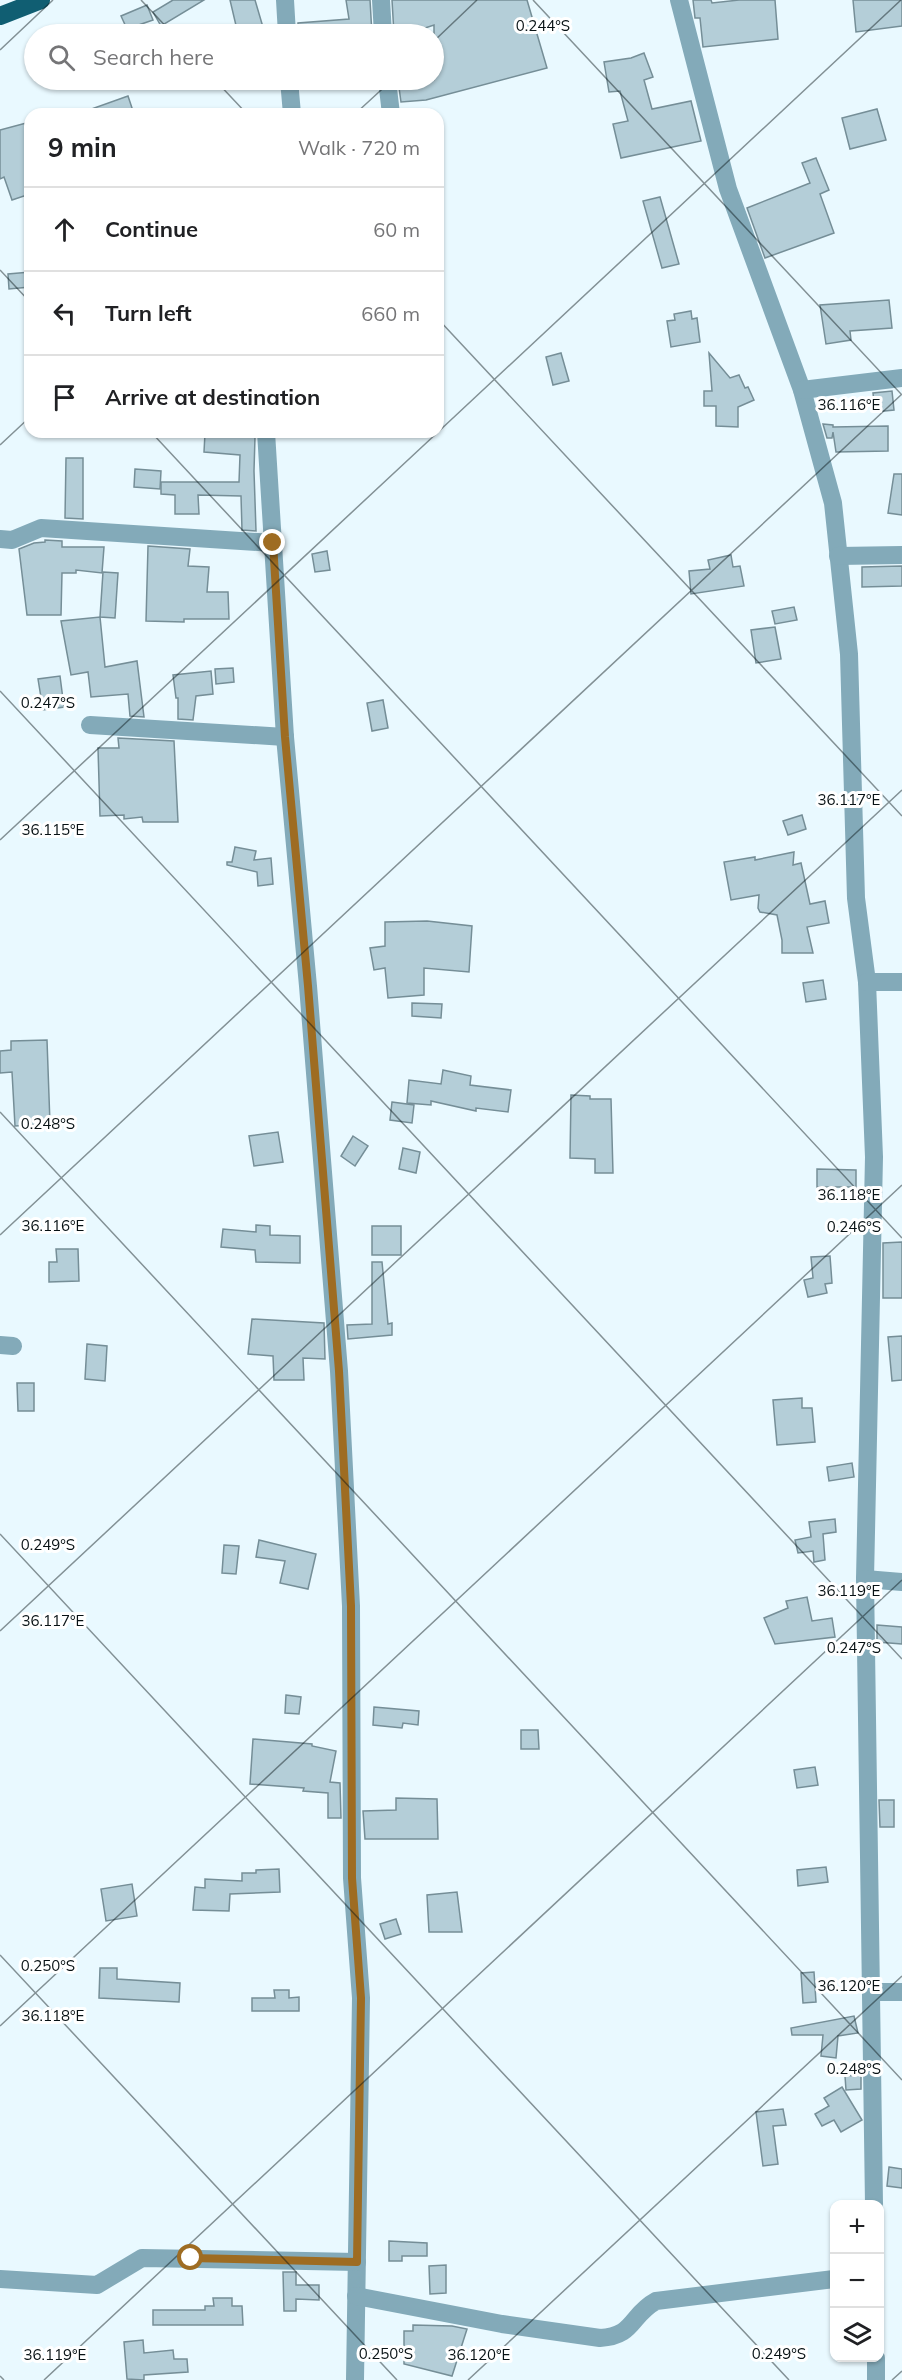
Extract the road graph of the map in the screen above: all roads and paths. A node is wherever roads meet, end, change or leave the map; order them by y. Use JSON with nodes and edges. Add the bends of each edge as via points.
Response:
{"nodes":[{"id":1,"x":41,"y":0,"type":"edge"},
{"id":2,"x":285,"y":0,"type":"edge"},
{"id":3,"x":381,"y":0,"type":"edge"},
{"id":4,"x":679,"y":0,"type":"edge"},
{"id":5,"x":0,"y":16,"type":"edge"},
{"id":6,"x":286,"y":24,"type":"edge"},
{"id":7,"x":382,"y":24,"type":"edge"},
{"id":8,"x":290,"y":90,"type":"edge"},
{"id":9,"x":388,"y":90,"type":"edge"},
{"id":10,"x":291,"y":108,"type":"edge"},
{"id":11,"x":390,"y":108,"type":"edge"},
{"id":12,"x":902,"y":378,"type":"edge"},
{"id":13,"x":802,"y":390,"type":"junction"},
{"id":14,"x":266,"y":438,"type":"edge"},
{"id":15,"x":0,"y":539,"type":"edge"},
{"id":16,"x":273,"y":543,"type":"junction"},
{"id":17,"x":902,"y":555,"type":"edge"},
{"id":18,"x":838,"y":556,"type":"junction"},
{"id":19,"x":90,"y":725,"type":"dead end"},
{"id":20,"x":285,"y":737,"type":"junction"},
{"id":21,"x":867,"y":982,"type":"junction"},
{"id":22,"x":902,"y":982,"type":"edge"},
{"id":23,"x":865,"y":1579,"type":"junction"},
{"id":24,"x":902,"y":1582,"type":"edge"},
{"id":25,"x":871,"y":1992,"type":"junction"},
{"id":26,"x":902,"y":1992,"type":"edge"},
{"id":27,"x":874,"y":2200,"type":"edge"},
{"id":28,"x":357,"y":2262,"type":"junction"},
{"id":29,"x":0,"y":2279,"type":"edge"},
{"id":30,"x":830,"y":2279,"type":"edge"},
{"id":31,"x":356,"y":2296,"type":"junction"},
{"id":32,"x":876,"y":2362,"type":"edge"},
{"id":33,"x":355,"y":2380,"type":"edge"},
{"id":34,"x":876,"y":2380,"type":"edge"}],
"edges":[{"from":1,"to":5,"type":"highway"},
{"from":2,"to":6,"type":"street"},
{"from":3,"to":7,"type":"street"},
{"from":4,"to":13,"type":"street","via":[[728,189]]},
{"from":8,"to":10,"type":"street"},
{"from":9,"to":11,"type":"street"},
{"from":12,"to":13,"type":"street"},
{"from":13,"to":18,"type":"street","via":[[833,503]]},
{"from":14,"to":16,"type":"street"},
{"from":15,"to":16,"type":"street","via":[[12,540],[40,528]]},
{"from":16,"to":20,"type":"street"},
{"from":17,"to":18,"type":"street"},
{"from":18,"to":21,"type":"street","via":[[849,654],[856,898]]},
{"from":19,"to":20,"type":"street"},
{"from":20,"to":28,"type":"street","via":[[339,1371],[351,1606],[352,1878],[361,1998]]},
{"from":21,"to":22,"type":"street"},
{"from":21,"to":23,"type":"street","via":[[874,1157]]},
{"from":23,"to":24,"type":"street"},
{"from":23,"to":25,"type":"street"},
{"from":25,"to":26,"type":"street"},
{"from":25,"to":27,"type":"street"},
{"from":28,"to":29,"type":"street","via":[[142,2258],[97,2285]]},
{"from":28,"to":31,"type":"street"},
{"from":30,"to":31,"type":"street","via":[[656,2301],[644,2307],[625,2332],[600,2338]]},
{"from":31,"to":33,"type":"street"},
{"from":32,"to":34,"type":"street"}]}
